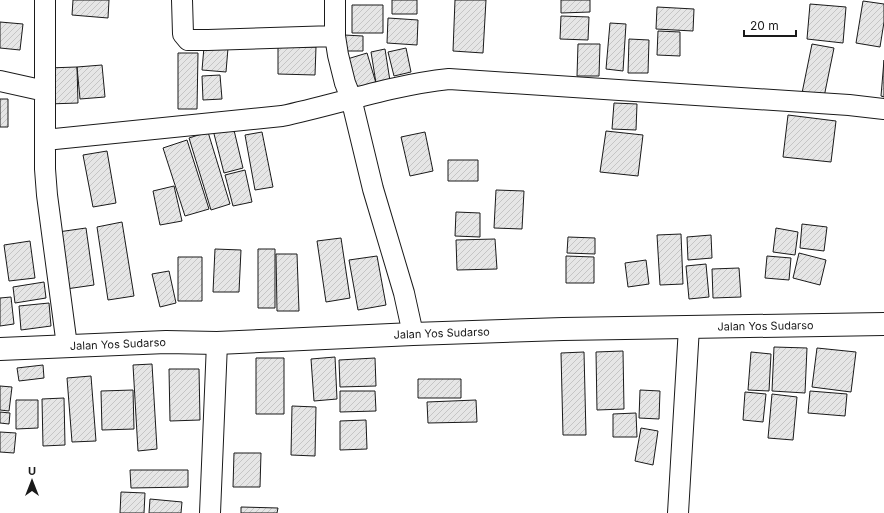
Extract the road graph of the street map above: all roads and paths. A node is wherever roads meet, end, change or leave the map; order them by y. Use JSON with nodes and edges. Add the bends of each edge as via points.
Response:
{"nodes":[{"id":1,"x":44,"y":0,"type":"edge"},
{"id":2,"x":182,"y":0,"type":"edge"},
{"id":3,"x":335,"y":0,"type":"edge"},
{"id":4,"x":335,"y":36,"type":"junction"},
{"id":5,"x":0,"y":81,"type":"edge"},
{"id":6,"x":45,"y":91,"type":"junction"},
{"id":7,"x":351,"y":98,"type":"junction"},
{"id":8,"x":884,"y":109,"type":"edge"},
{"id":9,"x":45,"y":140,"type":"junction"},
{"id":10,"x":884,"y":324,"type":"edge"},
{"id":11,"x":688,"y":327,"type":"junction"},
{"id":12,"x":413,"y":334,"type":"junction"},
{"id":13,"x":217,"y":344,"type":"junction"},
{"id":14,"x":67,"y":346,"type":"junction"},
{"id":15,"x":0,"y":349,"type":"edge"},
{"id":16,"x":210,"y":513,"type":"edge"},
{"id":17,"x":678,"y":513,"type":"edge"}],
"edges":[{"from":1,"to":6,"type":"street"},
{"from":2,"to":4,"type":"street","via":[[183,34],[188,40]]},
{"from":3,"to":4,"type":"street"},
{"from":4,"to":7,"type":"street"},
{"from":5,"to":6,"type":"street"},
{"from":6,"to":9,"type":"street"},
{"from":7,"to":8,"type":"street","via":[[449,79]]},
{"from":7,"to":9,"type":"street","via":[[282,116]]},
{"from":7,"to":12,"type":"street"},
{"from":9,"to":14,"type":"street","via":[[47,195]]},
{"from":10,"to":11,"type":"main road","name":"Jalan Yos Sudarso"},
{"from":11,"to":12,"type":"main road","name":"Jalan Yos Sudarso"},
{"from":11,"to":17,"type":"street"},
{"from":12,"to":13,"type":"main road","name":"Jalan Yos Sudarso"},
{"from":13,"to":14,"type":"main road","name":"Jalan Yos Sudarso","via":[[166,342]]},
{"from":13,"to":16,"type":"street"},
{"from":14,"to":15,"type":"main road","name":"Jalan Yos Sudarso"}]}
